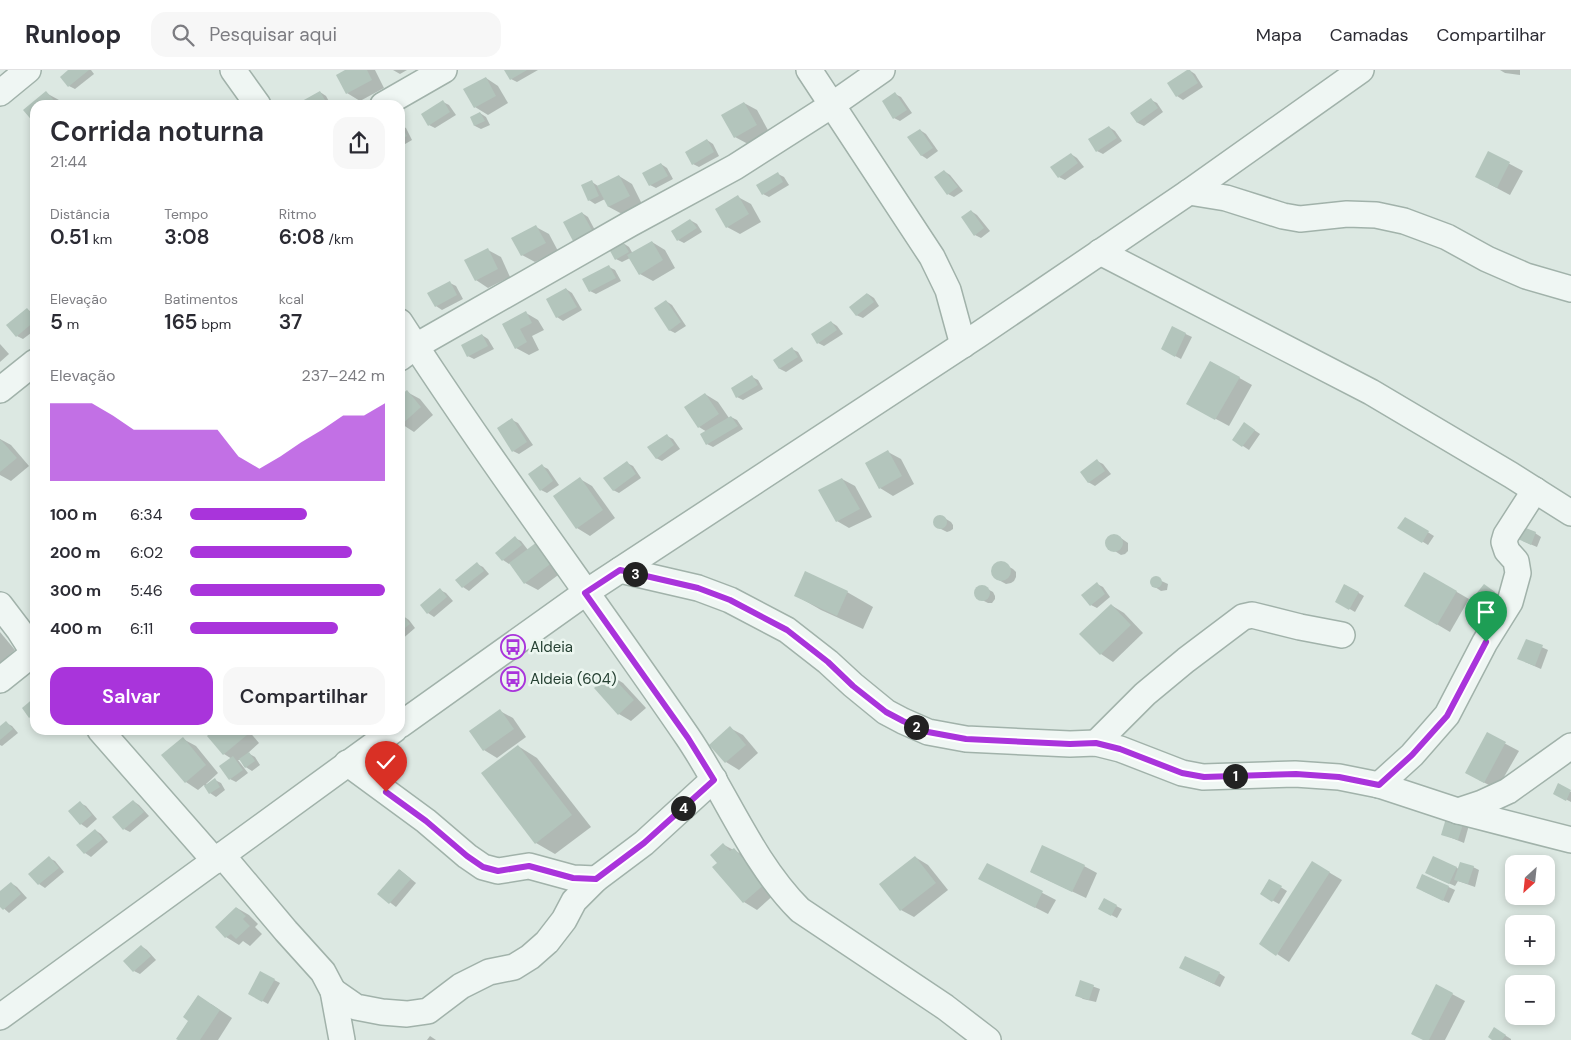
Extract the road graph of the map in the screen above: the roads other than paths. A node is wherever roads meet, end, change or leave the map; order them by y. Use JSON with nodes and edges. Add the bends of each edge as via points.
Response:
{"nodes":[{"id":1,"x":28,"y":70,"type":"edge"},
{"id":2,"x":233,"y":70,"type":"edge"},
{"id":3,"x":444,"y":70,"type":"edge"},
{"id":4,"x":809,"y":70,"type":"edge"},
{"id":5,"x":882,"y":70,"type":"edge"},
{"id":6,"x":1361,"y":70,"type":"edge"},
{"id":7,"x":0,"y":93,"type":"edge"},
{"id":8,"x":254,"y":100,"type":"edge"},
{"id":9,"x":392,"y":100,"type":"edge"},
{"id":10,"x":832,"y":105,"type":"junction"},
{"id":11,"x":1190,"y":192,"type":"junction"},
{"id":12,"x":1100,"y":252,"type":"junction"},
{"id":13,"x":1571,"y":289,"type":"edge"},
{"id":14,"x":963,"y":345,"type":"junction"},
{"id":15,"x":408,"y":352,"type":"edge"},
{"id":16,"x":30,"y":366,"type":"edge"},
{"id":17,"x":0,"y":390,"type":"edge"},
{"id":18,"x":1535,"y":490,"type":"junction"},
{"id":19,"x":1571,"y":513,"type":"edge"},
{"id":20,"x":620,"y":570,"type":"junction"},
{"id":21,"x":585,"y":593,"type":"junction"},
{"id":22,"x":0,"y":605,"type":"edge"},
{"id":23,"x":1342,"y":635,"type":"dead end"},
{"id":24,"x":30,"y":646,"type":"edge"},
{"id":25,"x":30,"y":656,"type":"edge"},
{"id":26,"x":0,"y":680,"type":"edge"},
{"id":27,"x":405,"y":721,"type":"edge"},
{"id":28,"x":105,"y":735,"type":"edge"},
{"id":29,"x":387,"y":735,"type":"edge"},
{"id":30,"x":1096,"y":743,"type":"junction"},
{"id":31,"x":1571,"y":746,"type":"edge"},
{"id":32,"x":347,"y":764,"type":"junction"},
{"id":33,"x":714,"y":780,"type":"junction"},
{"id":34,"x":1379,"y":785,"type":"junction"},
{"id":35,"x":1458,"y":811,"type":"junction"},
{"id":36,"x":1571,"y":840,"type":"edge"},
{"id":37,"x":218,"y":858,"type":"junction"},
{"id":38,"x":596,"y":879,"type":"junction"},
{"id":39,"x":333,"y":991,"type":"junction"},
{"id":40,"x":0,"y":1018,"type":"edge"},
{"id":41,"x":959,"y":1030,"type":"edge"},
{"id":42,"x":342,"y":1040,"type":"edge"},
{"id":43,"x":988,"y":1040,"type":"edge"}],
"edges":[{"from":1,"to":7,"type":"street"},
{"from":2,"to":8,"type":"street"},
{"from":3,"to":9,"type":"street"},
{"from":4,"to":10,"type":"street"},
{"from":5,"to":10,"type":"street"},
{"from":6,"to":11,"type":"street"},
{"from":10,"to":14,"type":"street","via":[[932,257],[948,290]]},
{"from":10,"to":15,"type":"street","via":[[734,167]]},
{"from":11,"to":12,"type":"street"},
{"from":11,"to":13,"type":"street","via":[[1226,198],[1300,219],[1347,214],[1376,215],[1404,221],[1447,237],[1526,276]]},
{"from":12,"to":14,"type":"street"},
{"from":12,"to":18,"type":"street","via":[[1371,392]]},
{"from":14,"to":20,"type":"street"},
{"from":15,"to":21,"type":"street"},
{"from":16,"to":17,"type":"street"},
{"from":18,"to":19,"type":"street"},
{"from":18,"to":34,"type":"street","via":[[1504,542],[1516,561],[1518,573],[1510,602],[1447,716]]},
{"from":20,"to":21,"type":"street"},
{"from":20,"to":30,"type":"street","via":[[698,588],[730,600],[787,630],[886,712],[928,732],[966,739]]},
{"from":21,"to":27,"type":"street"},
{"from":21,"to":33,"type":"street"},
{"from":22,"to":24,"type":"street"},
{"from":23,"to":30,"type":"street","via":[[1252,615],[1243,616],[1145,694]]},
{"from":25,"to":26,"type":"street"},
{"from":28,"to":37,"type":"street"},
{"from":29,"to":32,"type":"street"},
{"from":30,"to":34,"type":"street","via":[[1182,773],[1204,777],[1296,774],[1339,777]]},
{"from":31,"to":35,"type":"street","via":[[1508,791]]},
{"from":32,"to":37,"type":"street"},
{"from":32,"to":38,"type":"street","via":[[483,867],[498,871],[529,866],[573,878]]},
{"from":33,"to":38,"type":"street","via":[[644,843]]},
{"from":33,"to":41,"type":"street","via":[[747,838],[789,899]]},
{"from":34,"to":35,"type":"street"},
{"from":35,"to":36,"type":"street"},
{"from":37,"to":39,"type":"street","via":[[323,972]]},
{"from":37,"to":40,"type":"street"},
{"from":38,"to":39,"type":"street","via":[[574,902],[547,942],[530,957],[514,967],[489,972],[460,986],[428,1010],[407,1014],[356,1007]]},
{"from":39,"to":42,"type":"street"},
{"from":41,"to":43,"type":"street"}]}
